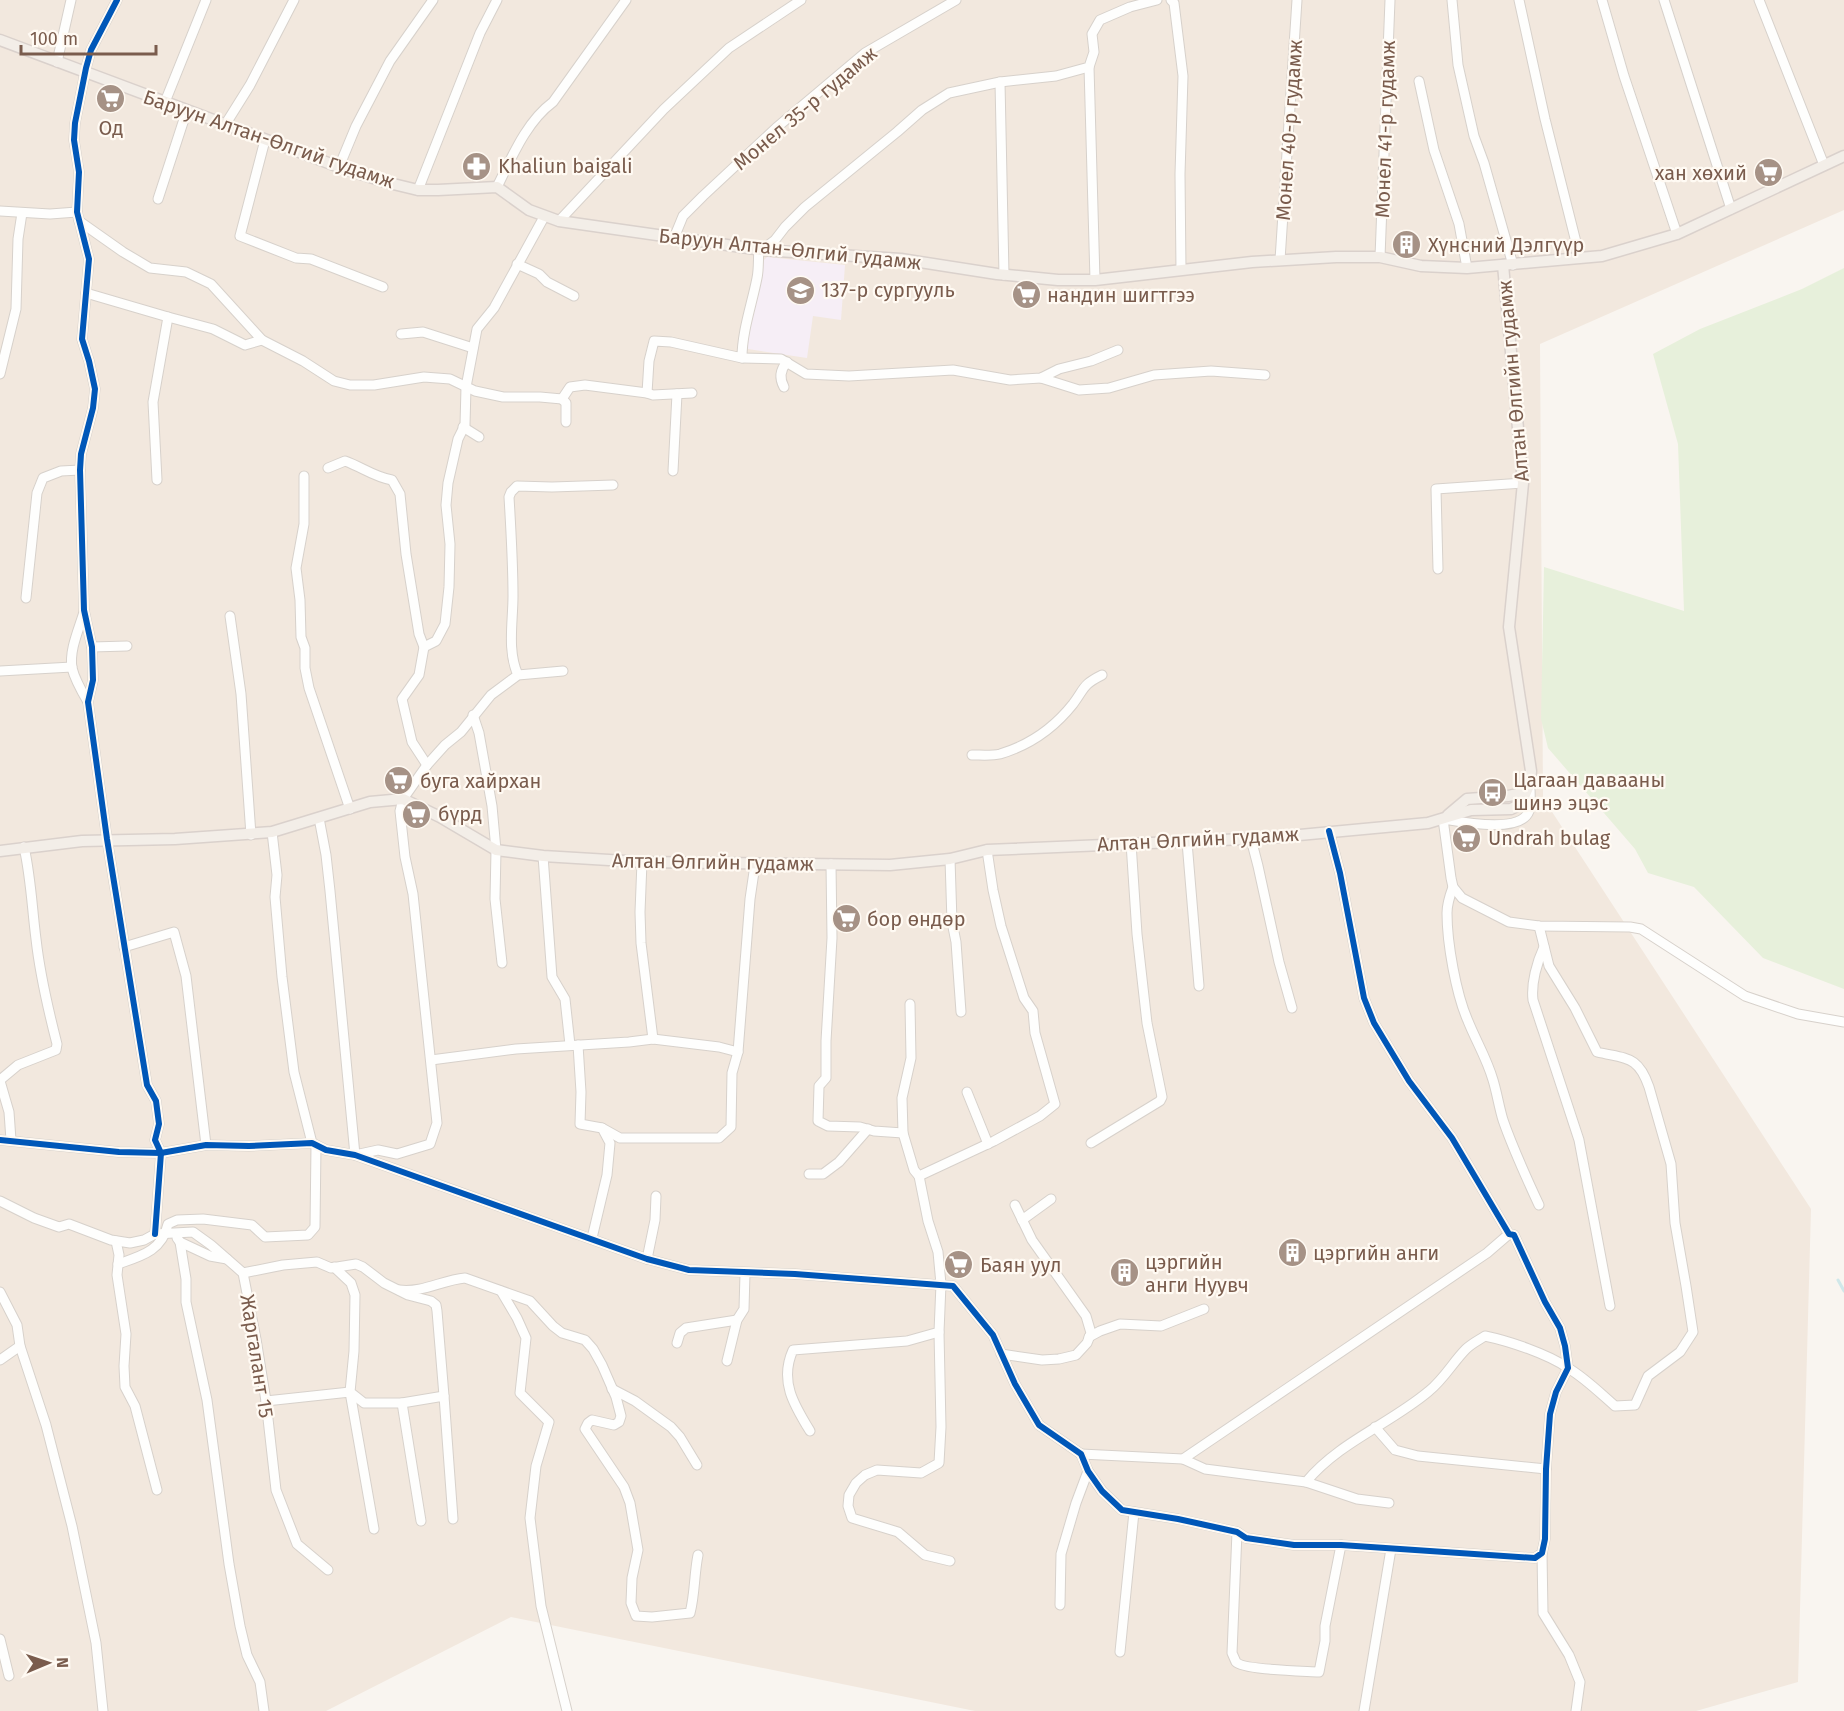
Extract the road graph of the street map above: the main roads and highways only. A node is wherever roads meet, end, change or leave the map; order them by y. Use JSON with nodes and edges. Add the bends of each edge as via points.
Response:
{"nodes":[{"id":1,"x":0,"y":40,"type":"edge"},
{"id":2,"x":1844,"y":156,"type":"edge"},
{"id":3,"x":1508,"y":265,"type":"junction"},
{"id":4,"x":0,"y":851,"type":"edge"}],
"edges":[{"from":1,"to":3,"type":"main road","name":"Баруун Алтан-Өлгий гудамж","via":[[339,167],[418,190],[497,187],[529,210],[559,221],[761,250],[901,260],[1058,280],[1095,280],[1335,257],[1380,257],[1421,266]]},
{"from":2,"to":3,"type":"main road","name":"Баруун Алтан-Өлгий гудамж","via":[[1677,234],[1602,256]]},
{"from":3,"to":4,"type":"main road","name":"Алтан Өлгийн гудамж","via":[[1523,483],[1509,627],[1531,771],[1530,783],[1518,794],[1467,799],[1443,819],[1428,823],[1251,839],[987,850],[950,859],[890,865],[642,862],[496,850],[403,799],[370,802],[251,835],[107,840]]}]}
